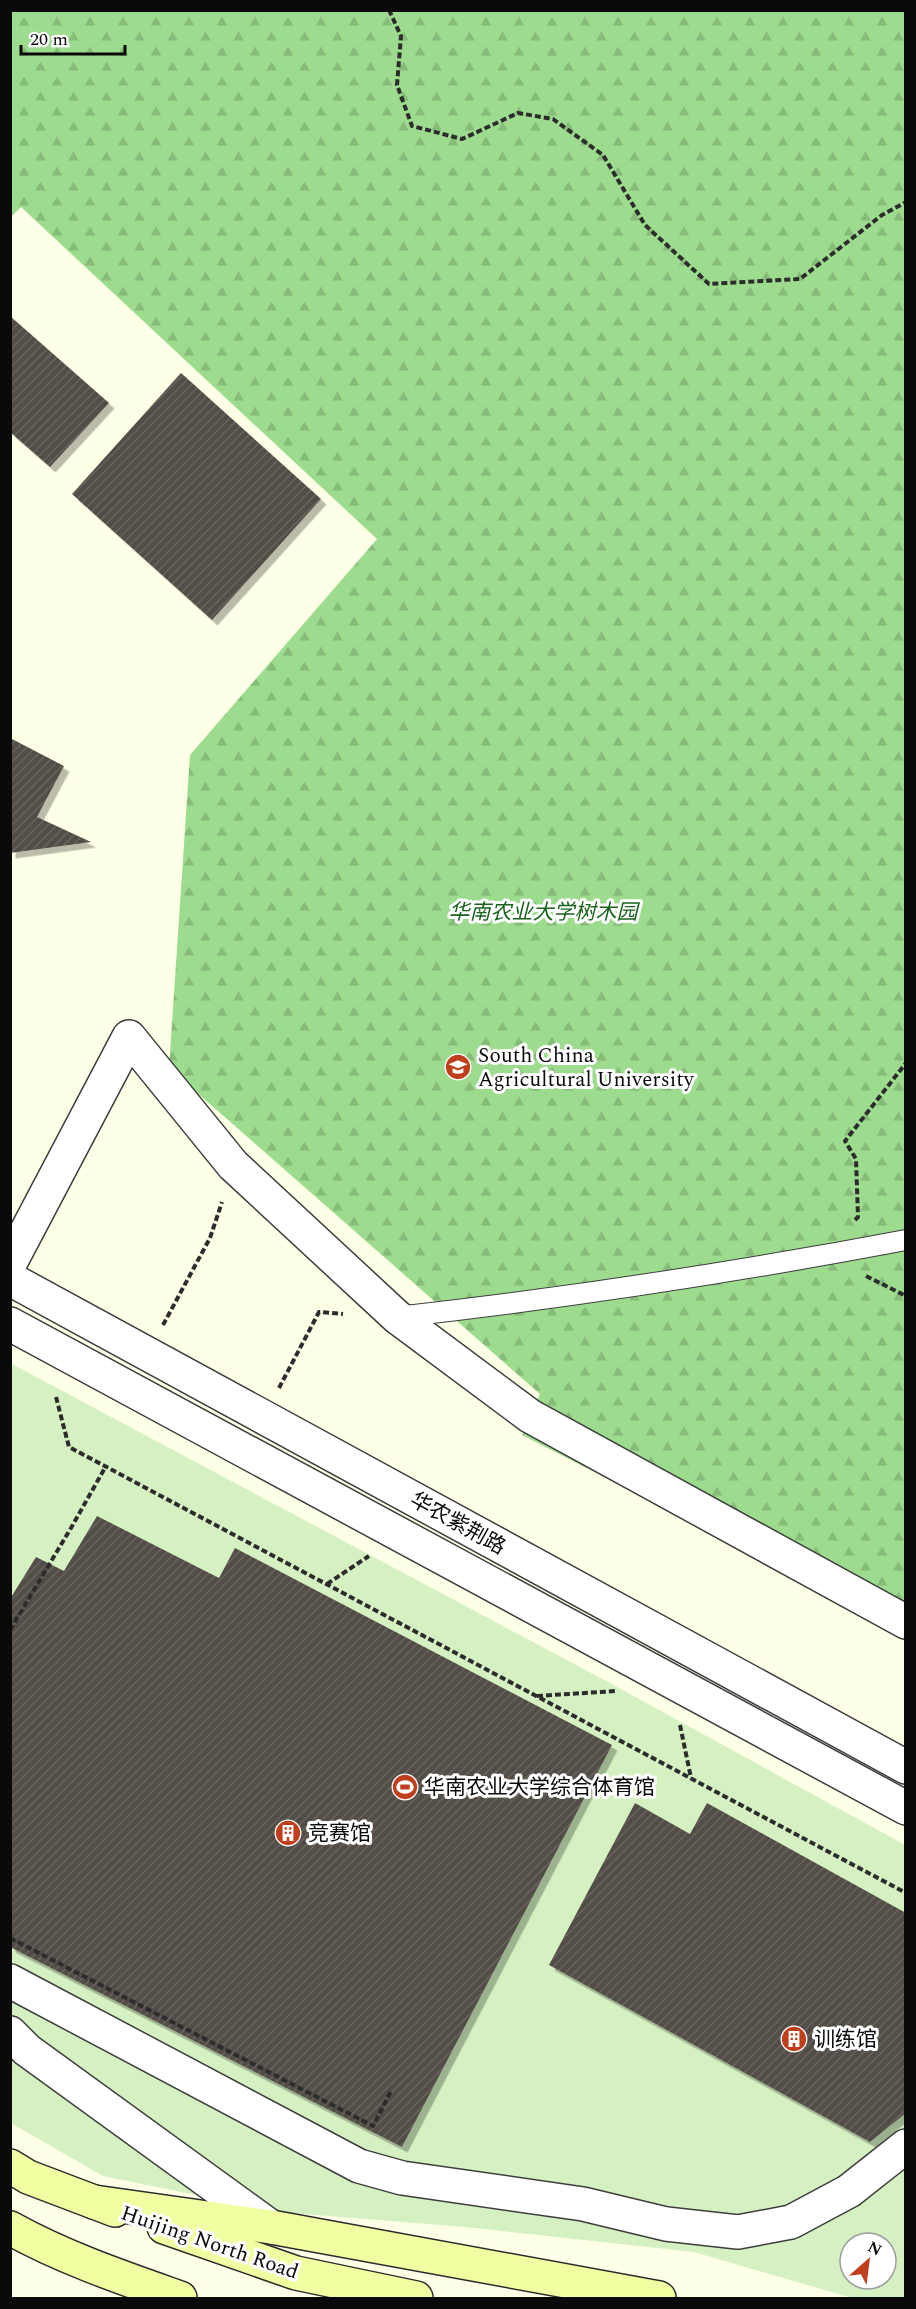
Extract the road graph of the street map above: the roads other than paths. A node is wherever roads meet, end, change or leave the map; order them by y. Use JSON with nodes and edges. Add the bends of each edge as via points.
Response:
{"nodes":[{"id":1,"x":906,"y":1240,"type":"edge"},
{"id":2,"x":10,"y":1263,"type":"edge"},
{"id":3,"x":10,"y":1279,"type":"edge"},
{"id":4,"x":397,"y":1317,"type":"junction"},
{"id":5,"x":10,"y":1324,"type":"edge"},
{"id":6,"x":906,"y":1622,"type":"edge"},
{"id":7,"x":906,"y":1767,"type":"edge"},
{"id":8,"x":906,"y":1808,"type":"edge"},
{"id":9,"x":10,"y":1981,"type":"edge"},
{"id":10,"x":10,"y":2033,"type":"edge"},
{"id":11,"x":906,"y":2146,"type":"edge"},
{"id":12,"x":10,"y":2166,"type":"edge"},
{"id":13,"x":94,"y":2202,"type":"junction"},
{"id":14,"x":271,"y":2227,"type":"junction"},
{"id":15,"x":10,"y":2228,"type":"edge"},
{"id":16,"x":180,"y":2298,"type":"edge"},
{"id":17,"x":416,"y":2298,"type":"edge"},
{"id":18,"x":659,"y":2298,"type":"edge"}],
"edges":[{"from":1,"to":4,"type":"lane","via":[[523,1303]]},
{"from":2,"to":4,"type":"street","via":[[129,1037],[233,1165]]},
{"from":3,"to":7,"type":"street","name":"华农紫荆路"},
{"from":4,"to":6,"type":"street","via":[[530,1416]]},
{"from":5,"to":8,"type":"street","name":"华农紫荆路"},
{"from":9,"to":11,"type":"street","via":[[359,2166],[402,2178],[583,2204],[666,2224],[738,2232],[791,2222],[849,2191]]},
{"from":10,"to":14,"type":"street"},
{"from":12,"to":13,"type":"street","name":"Huijing North Road","via":[[28,2177]]},
{"from":13,"to":14,"type":"street"},
{"from":13,"to":17,"type":"street","name":"Huijing North Road","via":[[296,2273]]},
{"from":14,"to":18,"type":"street"},
{"from":15,"to":16,"type":"street","via":[[91,2266]]}]}
